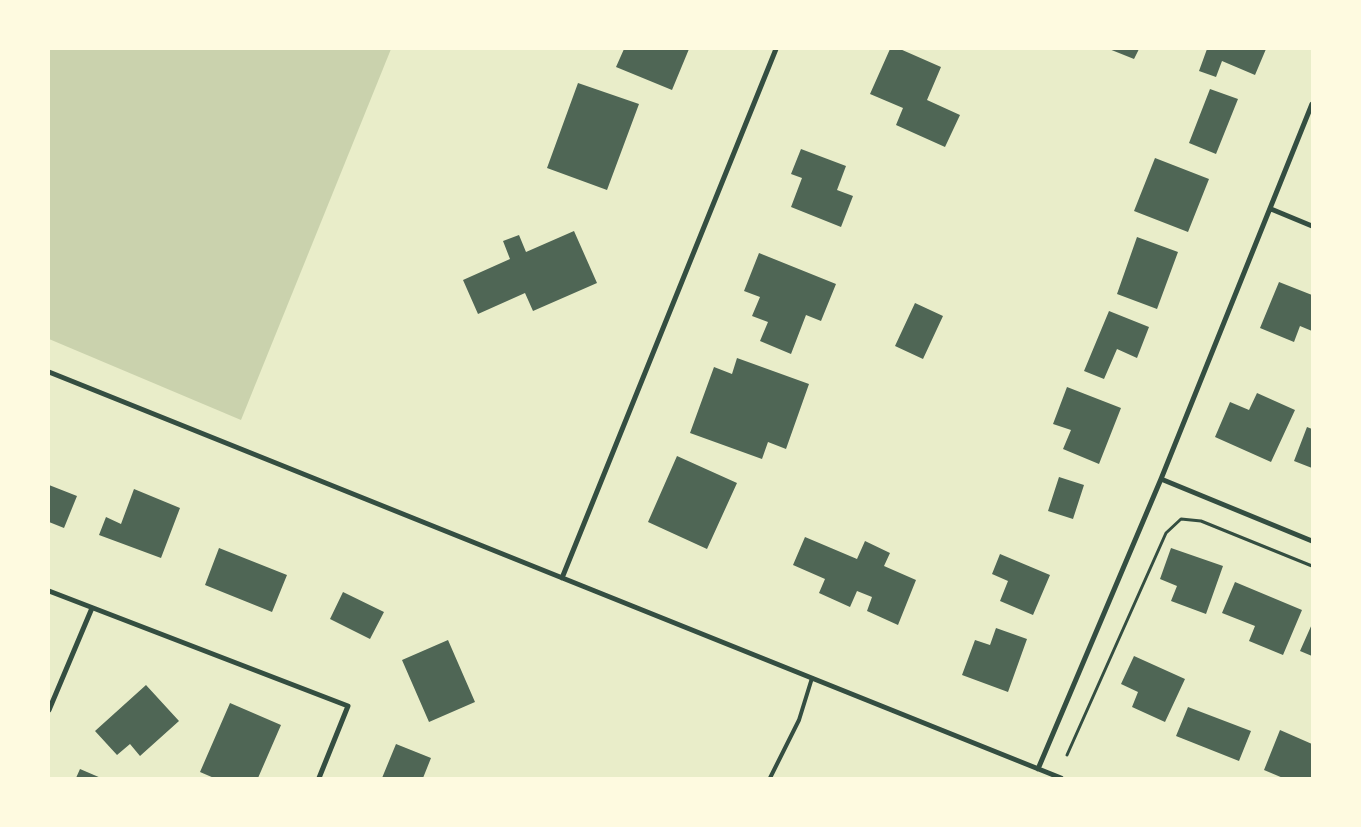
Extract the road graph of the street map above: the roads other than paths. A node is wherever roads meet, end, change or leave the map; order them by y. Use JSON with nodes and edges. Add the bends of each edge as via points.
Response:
{"nodes":[{"id":1,"x":776,"y":49,"type":"edge"},
{"id":2,"x":1312,"y":104,"type":"edge"},
{"id":3,"x":1270,"y":209,"type":"junction"},
{"id":4,"x":1312,"y":226,"type":"edge"},
{"id":5,"x":49,"y":372,"type":"edge"},
{"id":6,"x":1162,"y":479,"type":"junction"},
{"id":7,"x":1312,"y":541,"type":"edge"},
{"id":8,"x":562,"y":578,"type":"junction"},
{"id":9,"x":49,"y":591,"type":"edge"},
{"id":10,"x":92,"y":608,"type":"junction"},
{"id":11,"x":812,"y":678,"type":"junction"},
{"id":12,"x":49,"y":710,"type":"edge"},
{"id":13,"x":1038,"y":769,"type":"junction"},
{"id":14,"x":320,"y":778,"type":"edge"},
{"id":15,"x":770,"y":778,"type":"edge"},
{"id":16,"x":1061,"y":778,"type":"edge"}],
"edges":[{"from":1,"to":8,"type":"street"},
{"from":2,"to":3,"type":"street"},
{"from":3,"to":4,"type":"street"},
{"from":3,"to":6,"type":"street"},
{"from":5,"to":8,"type":"street"},
{"from":6,"to":7,"type":"street"},
{"from":6,"to":13,"type":"street"},
{"from":8,"to":11,"type":"street"},
{"from":9,"to":10,"type":"street"},
{"from":10,"to":12,"type":"street"},
{"from":10,"to":14,"type":"street","via":[[348,706]]},
{"from":11,"to":13,"type":"street"},
{"from":11,"to":15,"type":"lane","via":[[798,720]]},
{"from":13,"to":16,"type":"street"}]}
